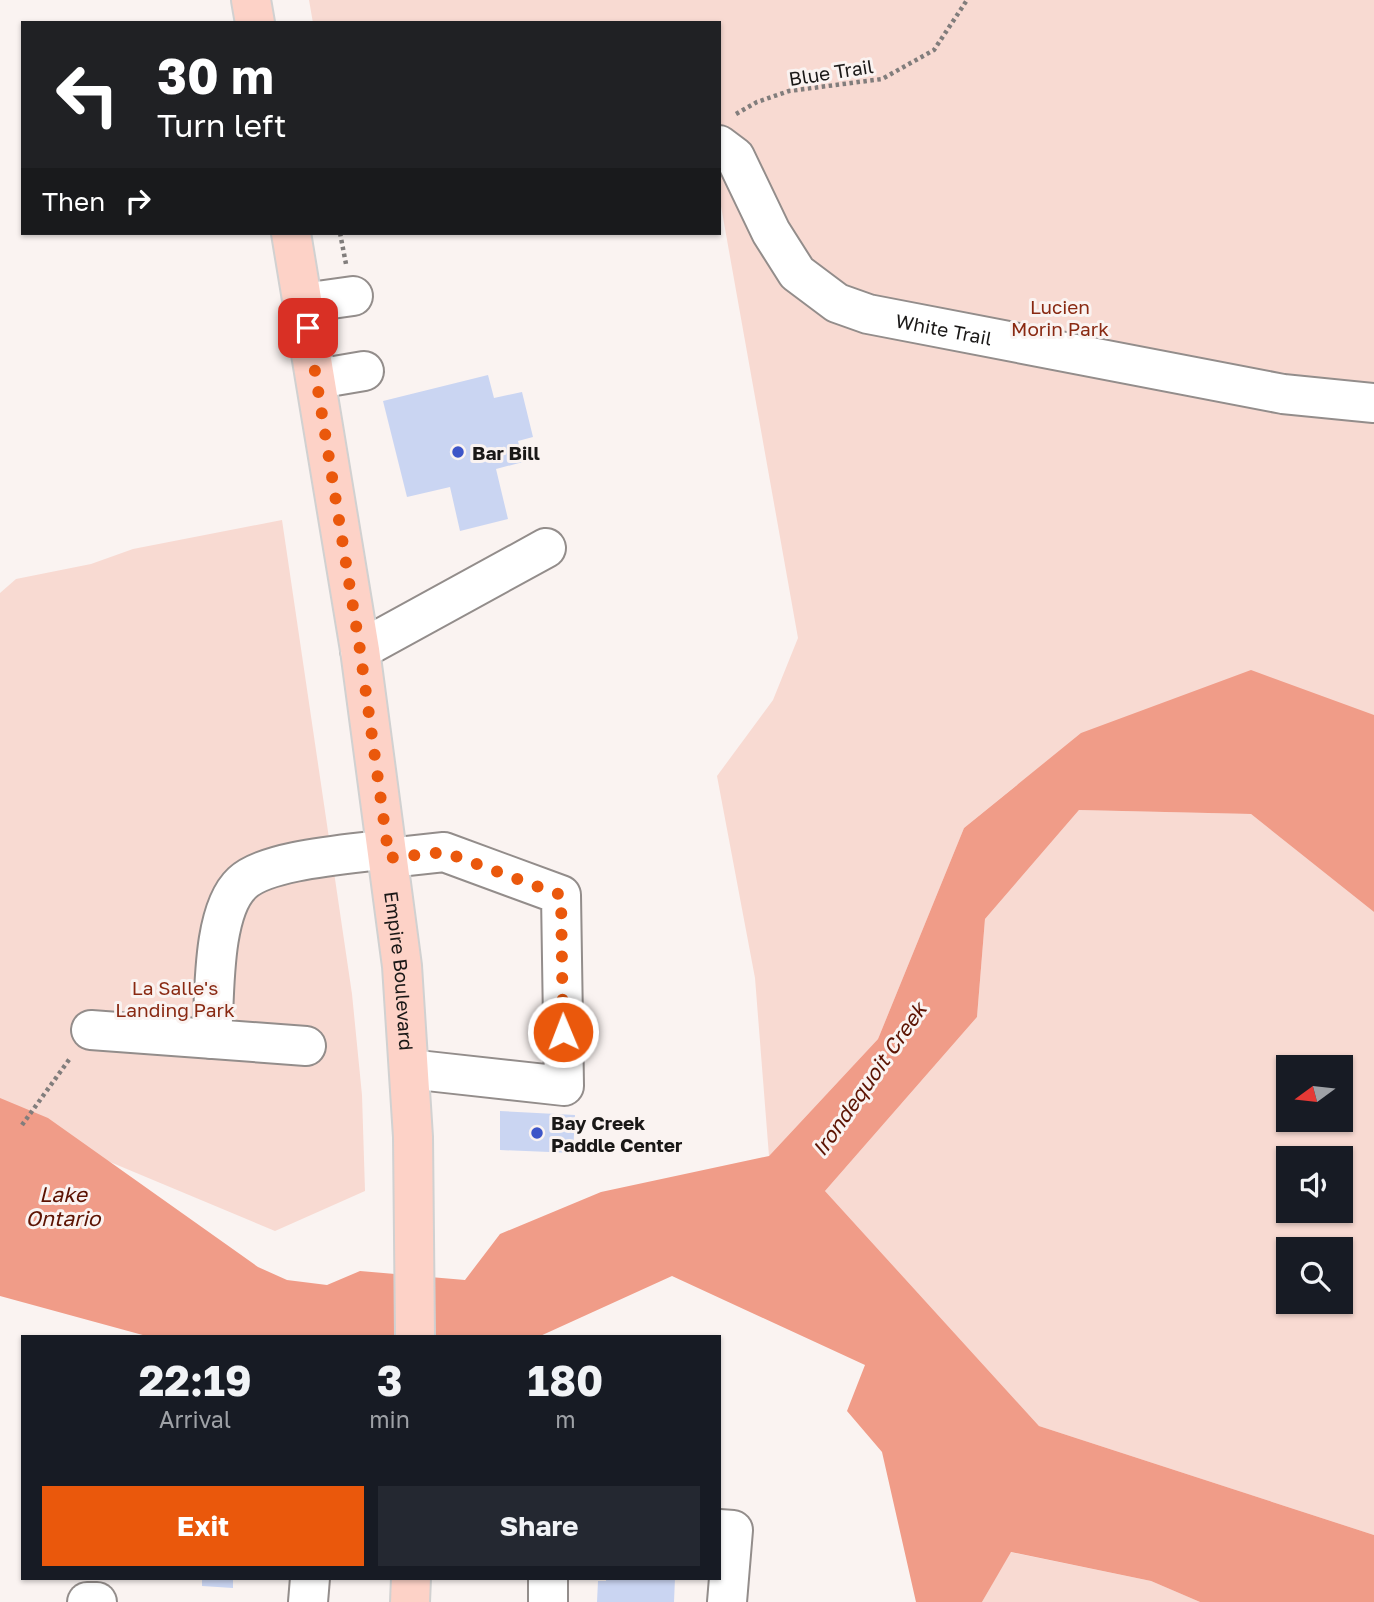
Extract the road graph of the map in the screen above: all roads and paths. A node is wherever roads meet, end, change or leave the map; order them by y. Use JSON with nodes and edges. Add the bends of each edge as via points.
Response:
{"nodes":[{"id":1,"x":251,"y":0,"type":"edge"},
{"id":2,"x":967,"y":0,"type":"edge"},
{"id":3,"x":255,"y":21,"type":"edge"},
{"id":4,"x":725,"y":132,"type":"edge"},
{"id":5,"x":291,"y":235,"type":"edge"},
{"id":6,"x":353,"y":296,"type":"dead end"},
{"id":7,"x":303,"y":303,"type":"junction"},
{"id":8,"x":365,"y":372,"type":"dead end"},
{"id":9,"x":317,"y":379,"type":"junction"},
{"id":10,"x":1374,"y":403,"type":"edge"},
{"id":11,"x":546,"y":548,"type":"dead end"},
{"id":12,"x":360,"y":650,"type":"junction"},
{"id":13,"x":388,"y":853,"type":"junction"},
{"id":14,"x":91,"y":1030,"type":"joint"},
{"id":15,"x":212,"y":1039,"type":"junction"},
{"id":16,"x":306,"y":1046,"type":"dead end"},
{"id":17,"x":410,"y":1069,"type":"junction"},
{"id":18,"x":22,"y":1125,"type":"dead end"},
{"id":19,"x":415,"y":1335,"type":"edge"},
{"id":20,"x":721,"y":1530,"type":"edge"},
{"id":21,"x":310,"y":1580,"type":"edge"},
{"id":22,"x":411,"y":1580,"type":"edge"},
{"id":23,"x":548,"y":1580,"type":"edge"},
{"id":24,"x":87,"y":1602,"type":"edge"},
{"id":25,"x":97,"y":1602,"type":"edge"},
{"id":26,"x":308,"y":1602,"type":"edge"},
{"id":27,"x":410,"y":1602,"type":"edge"},
{"id":28,"x":548,"y":1602,"type":"edge"},
{"id":29,"x":727,"y":1602,"type":"edge"}],
"edges":[{"from":1,"to":3,"type":"main road"},
{"from":2,"to":4,"type":"path","name":"Blue Trail","via":[[934,50],[882,79],[789,91],[737,113]]},
{"from":4,"to":10,"type":"lane","name":"White Trail","via":[[771,232],[797,273],[837,303],[868,314],[1283,394]]},
{"from":5,"to":7,"type":"main road","name":"Empire Boulevard"},
{"from":6,"to":7,"type":"lane"},
{"from":7,"to":9,"type":"main road","name":"Empire Boulevard"},
{"from":8,"to":9,"type":"lane"},
{"from":9,"to":12,"type":"main road","name":"Empire Boulevard"},
{"from":11,"to":12,"type":"lane"},
{"from":12,"to":13,"type":"main road","name":"Empire Boulevard"},
{"from":13,"to":15,"type":"lane","via":[[270,868],[243,882],[220,923]]},
{"from":13,"to":17,"type":"main road","name":"Empire Boulevard"},
{"from":13,"to":17,"type":"lane","via":[[444,852],[561,895],[564,1086]]},
{"from":14,"to":15,"type":"lane"},
{"from":14,"to":18,"type":"path"},
{"from":15,"to":16,"type":"lane"},
{"from":17,"to":19,"type":"main road","name":"Empire Boulevard"},
{"from":20,"to":29,"type":"lane","via":[[733,1530]]},
{"from":21,"to":26,"type":"lane"},
{"from":22,"to":27,"type":"main road"},
{"from":23,"to":28,"type":"lane"},
{"from":24,"to":25,"type":"lane"}]}
